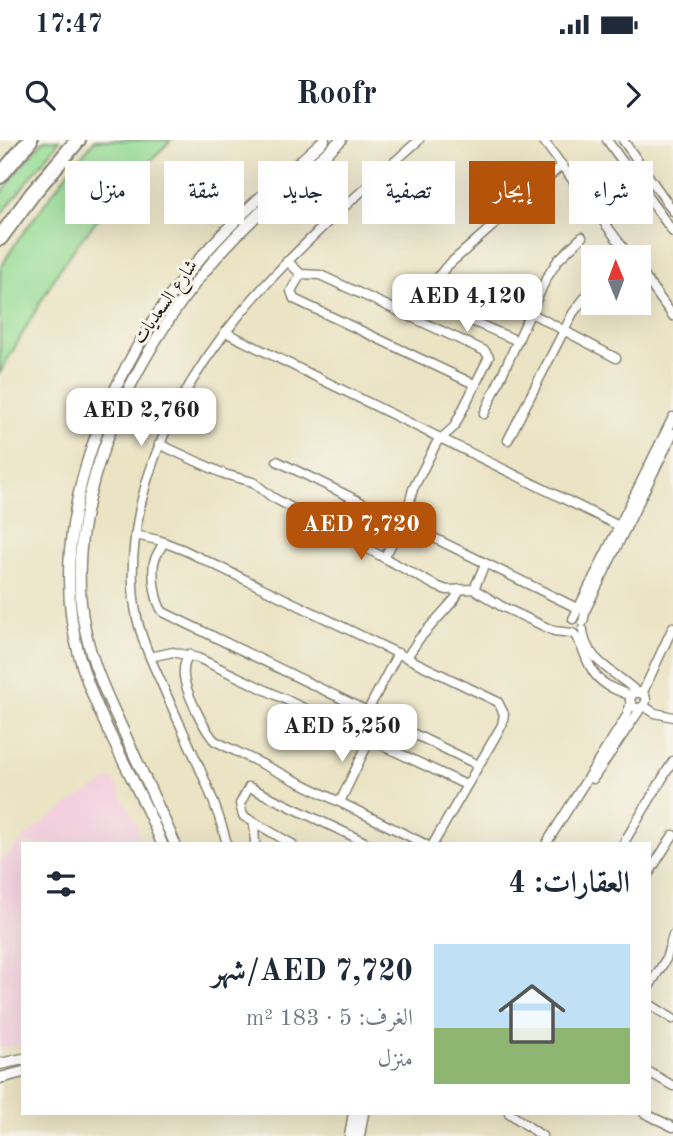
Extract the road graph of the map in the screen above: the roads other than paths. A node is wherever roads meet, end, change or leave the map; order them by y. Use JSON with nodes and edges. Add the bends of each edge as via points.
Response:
{"nodes":[{"id":1,"x":30,"y":140,"type":"edge"},
{"id":2,"x":78,"y":140,"type":"edge"},
{"id":3,"x":324,"y":140,"type":"edge"},
{"id":4,"x":341,"y":140,"type":"edge"},
{"id":5,"x":419,"y":140,"type":"edge"},
{"id":6,"x":543,"y":140,"type":"edge"},
{"id":7,"x":607,"y":140,"type":"edge"},
{"id":8,"x":623,"y":140,"type":"edge"},
{"id":9,"x":562,"y":164,"type":"junction"},
{"id":10,"x":0,"y":176,"type":"edge"},
{"id":11,"x":673,"y":211,"type":"edge"},
{"id":12,"x":673,"y":232,"type":"edge"},
{"id":13,"x":582,"y":237,"type":"dead end"},
{"id":14,"x":0,"y":238,"type":"edge"},
{"id":15,"x":621,"y":245,"type":"edge"},
{"id":16,"x":287,"y":261,"type":"junction"},
{"id":17,"x":301,"y":274,"type":"junction"},
{"id":18,"x":651,"y":286,"type":"edge"},
{"id":19,"x":581,"y":301,"type":"edge"},
{"id":20,"x":531,"y":313,"type":"junction"},
{"id":21,"x":673,"y":316,"type":"edge"},
{"id":22,"x":564,"y":330,"type":"junction"},
{"id":23,"x":225,"y":332,"type":"junction"},
{"id":24,"x":518,"y":341,"type":"junction"},
{"id":25,"x":616,"y":358,"type":"dead end"},
{"id":26,"x":476,"y":385,"type":"junction"},
{"id":27,"x":484,"y":414,"type":"dead end"},
{"id":28,"x":672,"y":425,"type":"edge"},
{"id":29,"x":440,"y":438,"type":"junction"},
{"id":30,"x":508,"y":440,"type":"dead end"},
{"id":31,"x":159,"y":444,"type":"junction"},
{"id":32,"x":277,"y":461,"type":"dead end"},
{"id":33,"x":404,"y":523,"type":"junction"},
{"id":34,"x":622,"y":528,"type":"junction"},
{"id":35,"x":135,"y":535,"type":"junction"},
{"id":36,"x":164,"y":542,"type":"junction"},
{"id":37,"x":608,"y":557,"type":"junction"},
{"id":38,"x":384,"y":558,"type":"junction"},
{"id":39,"x":485,"y":564,"type":"junction"},
{"id":40,"x":460,"y":589,"type":"junction"},
{"id":41,"x":474,"y":589,"type":"junction"},
{"id":42,"x":447,"y":590,"type":"junction"},
{"id":43,"x":447,"y":606,"type":"junction"},
{"id":44,"x":579,"y":609,"type":"junction"},
{"id":45,"x":573,"y":619,"type":"junction"},
{"id":46,"x":583,"y":626,"type":"junction"},
{"id":47,"x":673,"y":627,"type":"edge"},
{"id":48,"x":573,"y":634,"type":"junction"},
{"id":49,"x":398,"y":653,"type":"junction"},
{"id":50,"x":189,"y":654,"type":"junction"},
{"id":51,"x":150,"y":657,"type":"junction"},
{"id":52,"x":407,"y":657,"type":"junction"},
{"id":53,"x":636,"y":696,"type":"junction"},
{"id":54,"x":642,"y":707,"type":"junction"},
{"id":55,"x":367,"y":712,"type":"junction"},
{"id":56,"x":673,"y":717,"type":"edge"},
{"id":57,"x":370,"y":739,"type":"junction"},
{"id":58,"x":673,"y":761,"type":"edge"},
{"id":59,"x":478,"y":765,"type":"junction"},
{"id":60,"x":467,"y":785,"type":"junction"},
{"id":61,"x":340,"y":802,"type":"junction"},
{"id":62,"x":254,"y":824,"type":"junction"},
{"id":63,"x":560,"y":827,"type":"junction"},
{"id":64,"x":673,"y":835,"type":"edge"},
{"id":65,"x":161,"y":842,"type":"edge"},
{"id":66,"x":174,"y":842,"type":"edge"},
{"id":67,"x":226,"y":842,"type":"edge"},
{"id":68,"x":255,"y":842,"type":"edge"},
{"id":69,"x":287,"y":842,"type":"edge"},
{"id":70,"x":365,"y":842,"type":"edge"},
{"id":71,"x":421,"y":842,"type":"edge"},
{"id":72,"x":434,"y":842,"type":"edge"},
{"id":73,"x":548,"y":842,"type":"edge"},
{"id":74,"x":553,"y":842,"type":"edge"},
{"id":75,"x":624,"y":842,"type":"edge"},
{"id":76,"x":651,"y":870,"type":"edge"},
{"id":77,"x":673,"y":935,"type":"edge"},
{"id":78,"x":651,"y":984,"type":"edge"},
{"id":79,"x":651,"y":1005,"type":"edge"},
{"id":80,"x":673,"y":1019,"type":"edge"},
{"id":81,"x":18,"y":1060,"type":"edge"},
{"id":82,"x":0,"y":1063,"type":"edge"},
{"id":83,"x":21,"y":1073,"type":"edge"},
{"id":84,"x":651,"y":1073,"type":"edge"},
{"id":85,"x":0,"y":1078,"type":"edge"},
{"id":86,"x":673,"y":1086,"type":"edge"},
{"id":87,"x":354,"y":1115,"type":"edge"},
{"id":88,"x":363,"y":1115,"type":"edge"},
{"id":89,"x":511,"y":1115,"type":"edge"},
{"id":90,"x":648,"y":1115,"type":"edge"},
{"id":91,"x":673,"y":1127,"type":"edge"},
{"id":92,"x":350,"y":1136,"type":"edge"},
{"id":93,"x":359,"y":1136,"type":"edge"},
{"id":94,"x":542,"y":1136,"type":"edge"}],
"edges":[{"from":1,"to":10,"type":"highway"},
{"from":2,"to":14,"type":"highway"},
{"from":3,"to":65,"type":"street","name":"شارع السعديات","via":[[230,226],[176,288],[126,367],[77,497],[68,569],[79,656]]},
{"from":4,"to":66,"type":"street","name":"شارع السعديات","via":[[240,232],[168,320],[129,391],[90,496],[80,568],[88,639],[100,678]]},
{"from":5,"to":16,"type":"street"},
{"from":6,"to":9,"type":"street"},
{"from":7,"to":12,"type":"street"},
{"from":8,"to":11,"type":"street"},
{"from":9,"to":15,"type":"street"},
{"from":9,"to":24,"type":"street","via":[[446,267],[429,295],[428,302]]},
{"from":13,"to":20,"type":"street","via":[[552,269]]},
{"from":16,"to":17,"type":"street"},
{"from":16,"to":23,"type":"street"},
{"from":17,"to":26,"type":"street","via":[[291,291],[294,299]]},
{"from":17,"to":26,"type":"street","via":[[320,275],[485,351],[488,361]]},
{"from":18,"to":21,"type":"street"},
{"from":19,"to":22,"type":"street"},
{"from":20,"to":22,"type":"street"},
{"from":20,"to":24,"type":"street"},
{"from":22,"to":25,"type":"street"},
{"from":22,"to":30,"type":"street"},
{"from":23,"to":29,"type":"street"},
{"from":23,"to":31,"type":"street"},
{"from":24,"to":27,"type":"street"},
{"from":26,"to":29,"type":"street","via":[[454,427]]},
{"from":28,"to":34,"type":"street"},
{"from":29,"to":33,"type":"street","via":[[413,489]]},
{"from":29,"to":34,"type":"street"},
{"from":31,"to":35,"type":"street"},
{"from":31,"to":38,"type":"street","via":[[253,482]]},
{"from":32,"to":33,"type":"street"},
{"from":33,"to":38,"type":"street"},
{"from":33,"to":39,"type":"street"},
{"from":34,"to":37,"type":"street"},
{"from":35,"to":36,"type":"street"},
{"from":35,"to":51,"type":"street","via":[[134,599]]},
{"from":36,"to":49,"type":"street"},
{"from":36,"to":55,"type":"street","via":[[154,569],[163,612]]},
{"from":37,"to":44,"type":"street"},
{"from":37,"to":46,"type":"street"},
{"from":38,"to":42,"type":"street"},
{"from":39,"to":41,"type":"street"},
{"from":39,"to":44,"type":"street"},
{"from":40,"to":41,"type":"street"},
{"from":40,"to":42,"type":"street"},
{"from":40,"to":43,"type":"street"},
{"from":41,"to":48,"type":"street","via":[[554,631]]},
{"from":42,"to":43,"type":"street"},
{"from":43,"to":52,"type":"street"},
{"from":44,"to":45,"type":"street"},
{"from":45,"to":46,"type":"street"},
{"from":45,"to":48,"type":"street","via":[[568,626]]},
{"from":46,"to":48,"type":"street","via":[[580,634]]},
{"from":46,"to":53,"type":"street","via":[[593,655]]},
{"from":47,"to":53,"type":"street"},
{"from":48,"to":53,"type":"street","via":[[598,679]]},
{"from":49,"to":52,"type":"street"},
{"from":49,"to":55,"type":"street"},
{"from":50,"to":51,"type":"street"},
{"from":50,"to":57,"type":"street"},
{"from":50,"to":61,"type":"street","via":[[184,680],[212,739]]},
{"from":51,"to":67,"type":"street","via":[[214,801]]},
{"from":52,"to":59,"type":"street","via":[[500,704],[503,721]]},
{"from":53,"to":54,"type":"street","via":[[636,708]]},
{"from":53,"to":54,"type":"street","via":[[646,701]]},
{"from":53,"to":63,"type":"street"},
{"from":54,"to":56,"type":"street"},
{"from":54,"to":63,"type":"street"},
{"from":55,"to":59,"type":"street"},
{"from":57,"to":60,"type":"street"},
{"from":57,"to":61,"type":"street"},
{"from":58,"to":75,"type":"street"},
{"from":59,"to":60,"type":"street"},
{"from":60,"to":72,"type":"street"},
{"from":61,"to":71,"type":"street"},
{"from":62,"to":68,"type":"street"},
{"from":62,"to":69,"type":"street"},
{"from":62,"to":70,"type":"street","via":[[240,807],[249,787]]},
{"from":63,"to":73,"type":"street"},
{"from":63,"to":74,"type":"street"},
{"from":64,"to":76,"type":"street"},
{"from":77,"to":78,"type":"street"},
{"from":79,"to":80,"type":"street"},
{"from":81,"to":82,"type":"street"},
{"from":83,"to":85,"type":"street"},
{"from":84,"to":86,"type":"street"},
{"from":87,"to":92,"type":"street"},
{"from":88,"to":93,"type":"street"},
{"from":89,"to":94,"type":"street"},
{"from":90,"to":91,"type":"street"}]}
